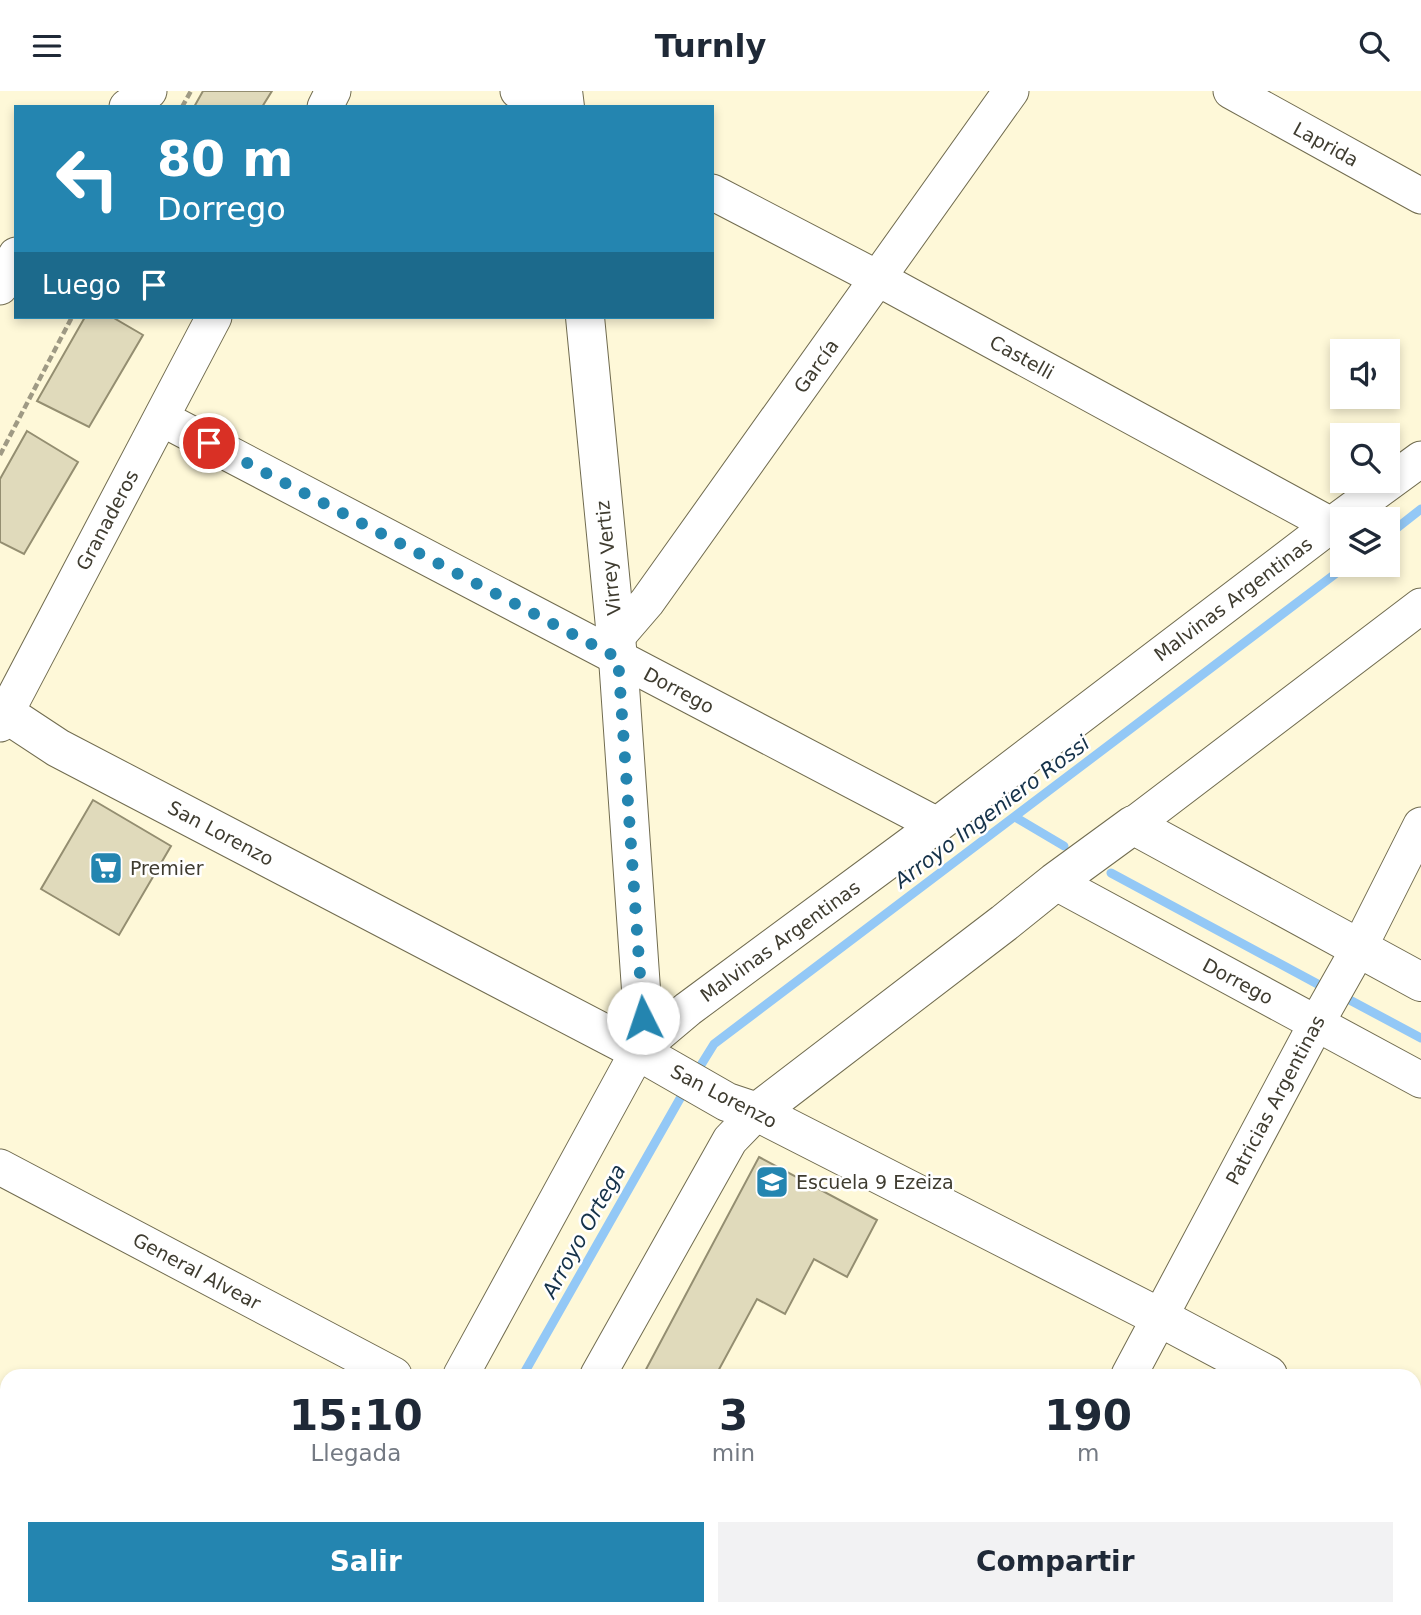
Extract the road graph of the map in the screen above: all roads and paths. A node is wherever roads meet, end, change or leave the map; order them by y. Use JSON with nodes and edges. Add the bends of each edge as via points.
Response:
{"nodes":[{"id":1,"x":149,"y":91,"type":"edge"},
{"id":2,"x":518,"y":91,"type":"edge"},
{"id":3,"x":1011,"y":91,"type":"edge"},
{"id":4,"x":1231,"y":91,"type":"edge"},
{"id":5,"x":130,"y":105,"type":"edge"},
{"id":6,"x":544,"y":105,"type":"edge"},
{"id":7,"x":714,"y":193,"type":"edge"},
{"id":8,"x":1421,"y":196,"type":"edge"},
{"id":9,"x":14,"y":259,"type":"edge"},
{"id":10,"x":879,"y":278,"type":"junction"},
{"id":11,"x":0,"y":287,"type":"edge"},
{"id":12,"x":71,"y":319,"type":"edge"},
{"id":13,"x":213,"y":319,"type":"edge"},
{"id":14,"x":585,"y":319,"type":"edge"},
{"id":15,"x":160,"y":418,"type":"junction"},
{"id":16,"x":0,"y":455,"type":"edge"},
{"id":17,"x":1421,"y":459,"type":"edge"},
{"id":18,"x":1356,"y":507,"type":"edge"},
{"id":19,"x":1330,"y":524,"type":"edge"},
{"id":20,"x":1330,"y":526,"type":"edge"},
{"id":21,"x":1421,"y":606,"type":"edge"},
{"id":22,"x":617,"y":648,"type":"junction"},
{"id":23,"x":2,"y":715,"type":"edge"},
{"id":24,"x":937,"y":825,"type":"junction"},
{"id":25,"x":1133,"y":825,"type":"junction"},
{"id":26,"x":1421,"y":825,"type":"edge"},
{"id":27,"x":1055,"y":882,"type":"junction"},
{"id":28,"x":1359,"y":948,"type":"junction"},
{"id":29,"x":1421,"y":982,"type":"edge"},
{"id":30,"x":1316,"y":1024,"type":"junction"},
{"id":31,"x":651,"y":1058,"type":"junction"},
{"id":32,"x":1421,"y":1080,"type":"edge"},
{"id":33,"x":742,"y":1107,"type":"junction"},
{"id":34,"x":0,"y":1167,"type":"edge"},
{"id":35,"x":1159,"y":1317,"type":"junction"},
{"id":36,"x":383,"y":1369,"type":"edge"},
{"id":37,"x":465,"y":1369,"type":"edge"},
{"id":38,"x":600,"y":1369,"type":"edge"},
{"id":39,"x":1132,"y":1369,"type":"edge"},
{"id":40,"x":1257,"y":1369,"type":"edge"}],
"edges":[{"from":1,"to":5,"type":"street"},
{"from":2,"to":6,"type":"street"},
{"from":3,"to":10,"type":"street","name":"García"},
{"from":4,"to":8,"type":"street","name":"Laprida"},
{"from":7,"to":10,"type":"street","name":"Castelli"},
{"from":9,"to":11,"type":"street"},
{"from":10,"to":19,"type":"street","name":"Castelli"},
{"from":10,"to":22,"type":"street","name":"García"},
{"from":12,"to":16,"type":"path"},
{"from":13,"to":15,"type":"street","name":"Granaderos"},
{"from":14,"to":22,"type":"street","name":"Virrey Vertiz"},
{"from":15,"to":22,"type":"street","name":"Dorrego"},
{"from":15,"to":23,"type":"street","name":"Granaderos"},
{"from":17,"to":18,"type":"street","name":"Malvinas Argentinas"},
{"from":20,"to":24,"type":"street","name":"Malvinas Argentinas"},
{"from":21,"to":25,"type":"street"},
{"from":22,"to":24,"type":"street","name":"Dorrego"},
{"from":22,"to":31,"type":"street","name":"Virrey Vertiz","via":[[643,1018]]},
{"from":23,"to":31,"type":"street","name":"San Lorenzo"},
{"from":24,"to":31,"type":"street","name":"Malvinas Argentinas","via":[[688,1009]]},
{"from":25,"to":27,"type":"street"},
{"from":25,"to":28,"type":"street"},
{"from":26,"to":28,"type":"street","name":"Patricias Argentinas"},
{"from":27,"to":30,"type":"street","name":"Dorrego"},
{"from":27,"to":33,"type":"street","via":[[994,931]]},
{"from":28,"to":29,"type":"street"},
{"from":28,"to":30,"type":"street","name":"Patricias Argentinas"},
{"from":30,"to":32,"type":"street","name":"Dorrego"},
{"from":30,"to":35,"type":"street","name":"Patricias Argentinas"},
{"from":31,"to":33,"type":"street","name":"San Lorenzo"},
{"from":31,"to":37,"type":"street","name":"Malvinas Argentinas"},
{"from":33,"to":35,"type":"street","name":"San Lorenzo"},
{"from":33,"to":38,"type":"street","via":[[730,1140]]},
{"from":34,"to":36,"type":"street","name":"General Alvear"},
{"from":35,"to":39,"type":"street","name":"Patricias Argentinas"},
{"from":35,"to":40,"type":"street","name":"San Lorenzo"}]}
